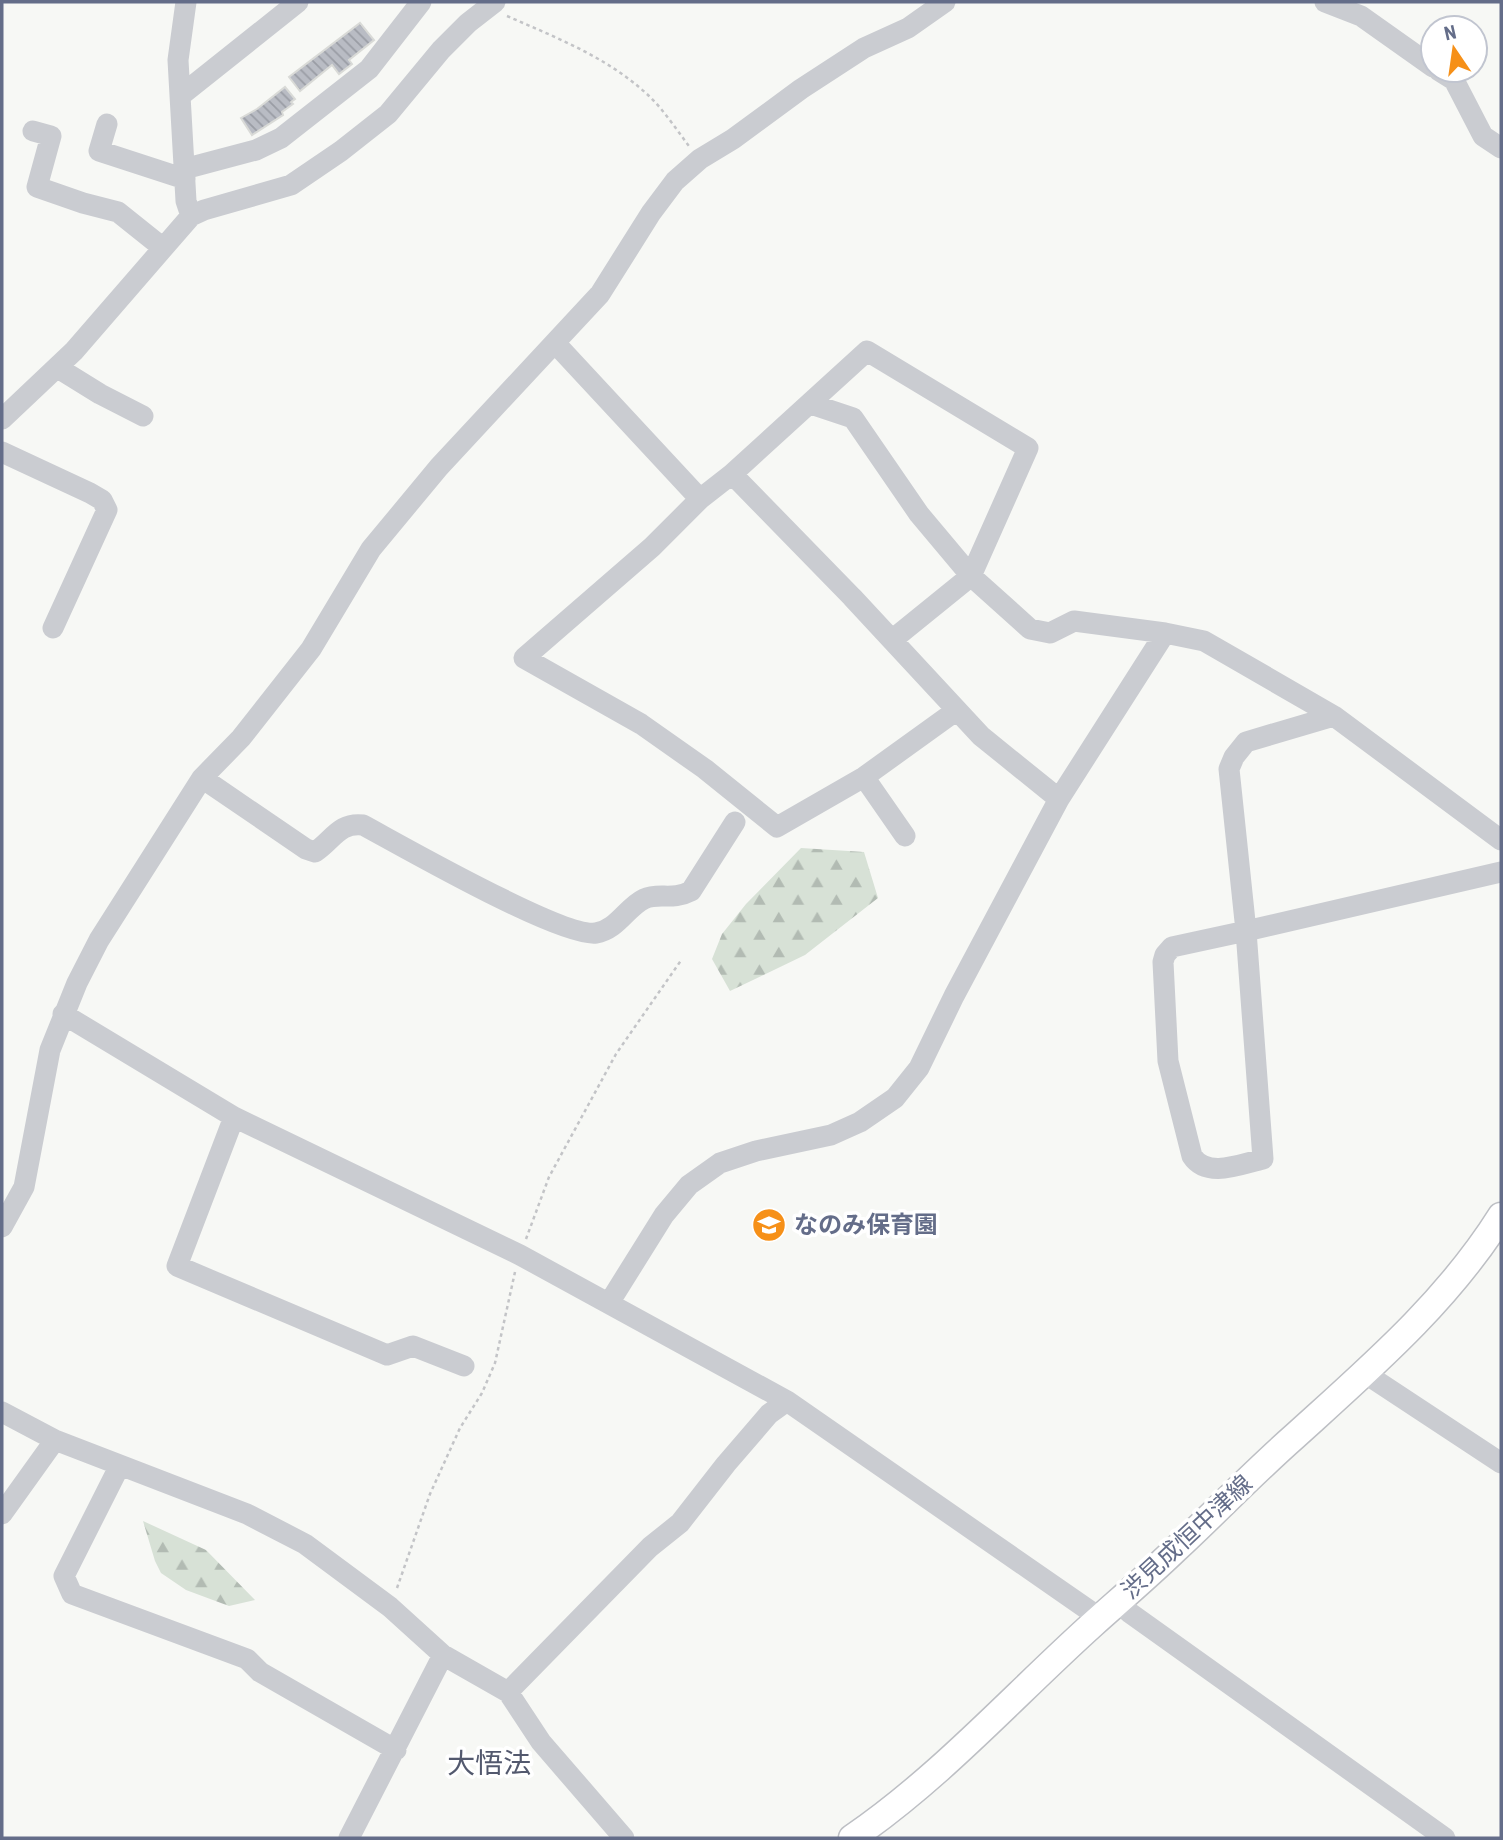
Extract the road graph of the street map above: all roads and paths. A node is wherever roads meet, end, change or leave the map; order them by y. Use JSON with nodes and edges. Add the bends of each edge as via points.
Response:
{"nodes":[{"id":1,"x":186,"y":2,"type":"edge"},
{"id":2,"x":298,"y":2,"type":"edge"},
{"id":3,"x":421,"y":2,"type":"edge"},
{"id":4,"x":945,"y":2,"type":"edge"},
{"id":5,"x":1325,"y":2,"type":"edge"},
{"id":6,"x":488,"y":4,"type":"edge"},
{"id":7,"x":1419,"y":57,"type":"edge"},
{"id":8,"x":1456,"y":84,"type":"edge"},
{"id":9,"x":180,"y":96,"type":"junction"},
{"id":10,"x":107,"y":124,"type":"dead end"},
{"id":11,"x":33,"y":131,"type":"dead end"},
{"id":12,"x":1501,"y":148,"type":"edge"},
{"id":13,"x":700,"y":159,"type":"junction"},
{"id":14,"x":185,"y":174,"type":"junction"},
{"id":15,"x":191,"y":216,"type":"junction"},
{"id":16,"x":163,"y":248,"type":"junction"},
{"id":17,"x":556,"y":344,"type":"junction"},
{"id":18,"x":58,"y":368,"type":"junction"},
{"id":19,"x":811,"y":404,"type":"junction"},
{"id":20,"x":143,"y":416,"type":"dead end"},
{"id":21,"x":2,"y":419,"type":"edge"},
{"id":22,"x":2,"y":452,"type":"edge"},
{"id":23,"x":732,"y":474,"type":"junction"},
{"id":24,"x":699,"y":499,"type":"junction"},
{"id":25,"x":971,"y":576,"type":"junction"},
{"id":26,"x":53,"y":628,"type":"dead end"},
{"id":27,"x":1165,"y":633,"type":"junction"},
{"id":28,"x":892,"y":640,"type":"junction"},
{"id":29,"x":957,"y":710,"type":"junction"},
{"id":30,"x":1334,"y":716,"type":"junction"},
{"id":31,"x":864,"y":777,"type":"junction"},
{"id":32,"x":202,"y":778,"type":"junction"},
{"id":33,"x":1059,"y":799,"type":"junction"},
{"id":34,"x":735,"y":822,"type":"dead end"},
{"id":35,"x":905,"y":836,"type":"dead end"},
{"id":36,"x":1501,"y":839,"type":"edge"},
{"id":37,"x":1501,"y":872,"type":"edge"},
{"id":38,"x":1246,"y":931,"type":"junction"},
{"id":39,"x":682,"y":959,"type":"dead end"},
{"id":40,"x":63,"y":1014,"type":"junction"},
{"id":41,"x":234,"y":1117,"type":"junction"},
{"id":42,"x":1501,"y":1216,"type":"edge"},
{"id":43,"x":2,"y":1227,"type":"edge"},
{"id":44,"x":520,"y":1255,"type":"junction"},
{"id":45,"x":609,"y":1303,"type":"junction"},
{"id":46,"x":464,"y":1366,"type":"dead end"},
{"id":47,"x":1366,"y":1374,"type":"junction"},
{"id":48,"x":787,"y":1401,"type":"junction"},
{"id":49,"x":2,"y":1412,"type":"edge"},
{"id":50,"x":55,"y":1440,"type":"junction"},
{"id":51,"x":1501,"y":1463,"type":"edge"},
{"id":52,"x":120,"y":1465,"type":"junction"},
{"id":53,"x":2,"y":1514,"type":"edge"},
{"id":54,"x":390,"y":1607,"type":"junction"},
{"id":55,"x":1109,"y":1610,"type":"junction"},
{"id":56,"x":443,"y":1655,"type":"junction"},
{"id":57,"x":508,"y":1692,"type":"junction"},
{"id":58,"x":396,"y":1750,"type":"junction"},
{"id":59,"x":349,"y":1838,"type":"edge"},
{"id":60,"x":624,"y":1838,"type":"edge"},
{"id":61,"x":852,"y":1838,"type":"edge"},
{"id":62,"x":1445,"y":1838,"type":"edge"}],
"edges":[{"from":1,"to":9,"type":"street","via":[[178,60]]},
{"from":2,"to":9,"type":"street"},
{"from":3,"to":14,"type":"street","via":[[369,69],[281,138]]},
{"from":4,"to":13,"type":"street","via":[[908,28],[864,48]]},
{"from":5,"to":7,"type":"street","via":[[1361,16]]},
{"from":6,"to":13,"type":"path","via":[[613,66],[650,97]]},
{"from":6,"to":15,"type":"street","via":[[441,50],[388,114],[310,173],[291,185]]},
{"from":8,"to":12,"type":"street","via":[[1483,136]]},
{"from":9,"to":14,"type":"street"},
{"from":10,"to":14,"type":"street","via":[[99,151]]},
{"from":11,"to":16,"type":"street","via":[[51,136],[37,187],[118,212]]},
{"from":13,"to":17,"type":"street","via":[[675,181],[600,294]]},
{"from":14,"to":15,"type":"street"},
{"from":15,"to":16,"type":"street"},
{"from":16,"to":18,"type":"street"},
{"from":17,"to":24,"type":"street"},
{"from":17,"to":32,"type":"street","via":[[439,467],[380,539],[311,649],[241,738]]},
{"from":18,"to":20,"type":"street"},
{"from":18,"to":21,"type":"street"},
{"from":19,"to":23,"type":"street"},
{"from":19,"to":25,"type":"street","via":[[853,418],[919,514]]},
{"from":19,"to":25,"type":"street","via":[[867,351],[1028,448]]},
{"from":22,"to":26,"type":"street","via":[[90,493],[102,500],[107,510]]},
{"from":23,"to":24,"type":"street"},
{"from":23,"to":28,"type":"street"},
{"from":24,"to":31,"type":"street","via":[[652,547],[524,657],[641,724],[777,827]]},
{"from":25,"to":27,"type":"street","via":[[1030,629],[1050,633],[1074,621]]},
{"from":25,"to":28,"type":"street"},
{"from":27,"to":30,"type":"street","via":[[1204,641]]},
{"from":27,"to":33,"type":"street"},
{"from":28,"to":29,"type":"street"},
{"from":29,"to":31,"type":"street"},
{"from":29,"to":33,"type":"street","via":[[981,736]]},
{"from":30,"to":36,"type":"street"},
{"from":30,"to":38,"type":"street","via":[[1246,741],[1229,769]]},
{"from":31,"to":35,"type":"street"},
{"from":32,"to":34,"type":"street","via":[[306,849],[315,852],[345,826],[363,825],[524,909],[572,930],[596,933],[610,928],[643,899],[679,897],[691,891]]},
{"from":32,"to":40,"type":"street","via":[[99,940]]},
{"from":33,"to":45,"type":"street","via":[[919,1068],[895,1098],[831,1135],[720,1163],[689,1185],[664,1215]]},
{"from":37,"to":38,"type":"street"},
{"from":38,"to":38,"type":"street","via":[[1264,1159],[1210,1168],[1192,1156],[1168,1061],[1163,962],[1172,947]]},
{"from":39,"to":44,"type":"path","via":[[616,1055],[550,1177]]},
{"from":40,"to":41,"type":"street"},
{"from":40,"to":43,"type":"street","via":[[50,1050],[24,1187]]},
{"from":41,"to":44,"type":"street"},
{"from":41,"to":46,"type":"street","via":[[177,1266],[387,1355],[413,1346]]},
{"from":42,"to":47,"type":"main road","name":"渋見成恒中津線","via":[[1447,1289]]},
{"from":44,"to":45,"type":"street"},
{"from":44,"to":54,"type":"path","via":[[495,1363],[430,1494]]},
{"from":45,"to":48,"type":"street"},
{"from":47,"to":51,"type":"street"},
{"from":47,"to":55,"type":"main road","name":"渋見成恒中津線"},
{"from":48,"to":55,"type":"street"},
{"from":48,"to":57,"type":"street","via":[[769,1414],[680,1523],[650,1547]]},
{"from":49,"to":50,"type":"street"},
{"from":50,"to":52,"type":"street"},
{"from":50,"to":53,"type":"street"},
{"from":52,"to":54,"type":"street","via":[[247,1514],[305,1544]]},
{"from":52,"to":58,"type":"street","via":[[64,1576],[72,1594],[247,1659],[260,1672]]},
{"from":54,"to":56,"type":"street"},
{"from":55,"to":61,"type":"main road","name":"渋見成恒中津線","via":[[958,1754]]},
{"from":55,"to":62,"type":"street","via":[[1141,1621]]},
{"from":56,"to":57,"type":"street"},
{"from":56,"to":58,"type":"street"},
{"from":57,"to":60,"type":"street","via":[[541,1742]]},
{"from":58,"to":59,"type":"street"}]}
